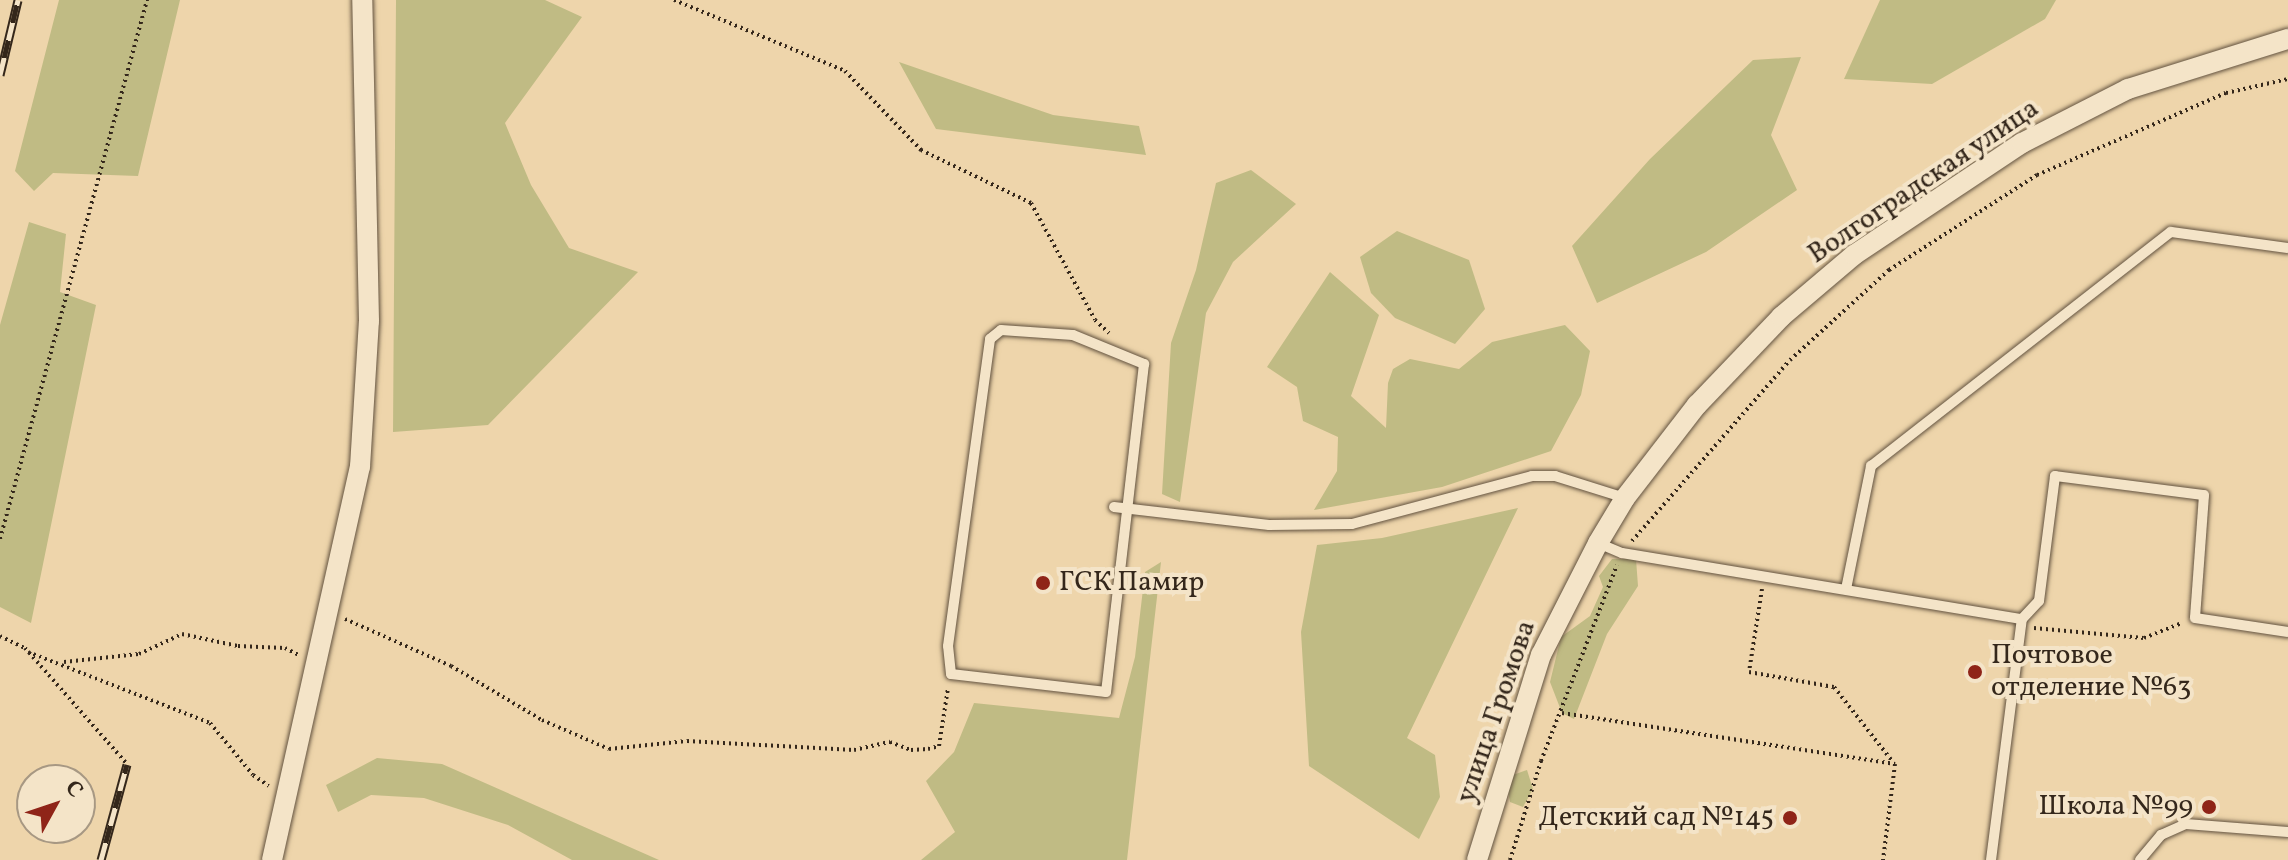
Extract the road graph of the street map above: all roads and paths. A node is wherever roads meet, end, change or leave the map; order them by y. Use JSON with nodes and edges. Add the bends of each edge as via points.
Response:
{"nodes":[{"id":1,"x":147,"y":0,"type":"edge"},
{"id":2,"x":362,"y":0,"type":"edge"},
{"id":3,"x":674,"y":0,"type":"edge"},
{"id":4,"x":2288,"y":39,"type":"edge"},
{"id":5,"x":2288,"y":79,"type":"edge"},
{"id":6,"x":2288,"y":248,"type":"edge"},
{"id":7,"x":1114,"y":338,"type":"dead end"},
{"id":8,"x":1625,"y":498,"type":"junction"},
{"id":9,"x":1114,"y":507,"type":"dead end"},
{"id":10,"x":1128,"y":508,"type":"junction"},
{"id":11,"x":0,"y":539,"type":"edge"},
{"id":12,"x":1598,"y":543,"type":"junction"},
{"id":13,"x":1622,"y":553,"type":"junction"},
{"id":14,"x":1764,"y":576,"type":"junction"},
{"id":15,"x":1846,"y":589,"type":"junction"},
{"id":16,"x":331,"y":608,"type":"junction"},
{"id":17,"x":2195,"y":618,"type":"junction"},
{"id":18,"x":2021,"y":623,"type":"junction"},
{"id":19,"x":2288,"y":632,"type":"edge"},
{"id":20,"x":0,"y":636,"type":"edge"},
{"id":21,"x":28,"y":652,"type":"junction"},
{"id":22,"x":62,"y":662,"type":"junction"},
{"id":23,"x":316,"y":663,"type":"junction"},
{"id":24,"x":951,"y":674,"type":"junction"},
{"id":25,"x":1562,"y":713,"type":"dead end"},
{"id":26,"x":127,"y":764,"type":"dead end"},
{"id":27,"x":1895,"y":764,"type":"junction"},
{"id":28,"x":287,"y":799,"type":"junction"},
{"id":29,"x":2288,"y":832,"type":"edge"},
{"id":30,"x":272,"y":860,"type":"edge"},
{"id":31,"x":1477,"y":860,"type":"edge"},
{"id":32,"x":1510,"y":860,"type":"edge"},
{"id":33,"x":1883,"y":860,"type":"edge"},
{"id":34,"x":1991,"y":860,"type":"edge"},
{"id":35,"x":2140,"y":860,"type":"edge"}],
"edges":[{"from":1,"to":11,"type":"path"},
{"from":2,"to":16,"type":"street","via":[[369,321],[360,467]]},
{"from":3,"to":7,"type":"path","via":[[845,71],[921,150],[1031,203],[1095,320]]},
{"from":4,"to":8,"type":"street","name":"Волгоградская улица","via":[[2128,89],[2022,143],[1854,255],[1697,405]]},
{"from":5,"to":13,"type":"path","via":[[2226,93],[2037,175],[1889,270],[1790,360]]},
{"from":6,"to":15,"type":"lane","via":[[2171,232],[1871,466]]},
{"from":8,"to":10,"type":"lane","via":[[1577,479],[1532,476],[1352,524],[1200,520]]},
{"from":8,"to":12,"type":"street","name":"Волгоградская улица"},
{"from":9,"to":10,"type":"lane"},
{"from":10,"to":24,"type":"lane","via":[[1106,692]]},
{"from":10,"to":24,"type":"lane","via":[[1144,364],[1073,335],[1001,330],[990,339],[948,646]]},
{"from":12,"to":13,"type":"lane"},
{"from":12,"to":31,"type":"street","name":"улица Громова","via":[[1541,655]]},
{"from":13,"to":14,"type":"lane"},
{"from":13,"to":32,"type":"path","via":[[1541,761]]},
{"from":14,"to":15,"type":"lane"},
{"from":14,"to":27,"type":"path","via":[[1749,672],[1834,687]]},
{"from":15,"to":18,"type":"lane"},
{"from":16,"to":23,"type":"street"},
{"from":16,"to":24,"type":"path","via":[[609,749],[687,741],[854,750],[890,742],[911,750],[928,749],[939,746]]},
{"from":17,"to":18,"type":"path","via":[[2144,638]]},
{"from":17,"to":18,"type":"lane","via":[[2204,495],[2055,476],[2039,601]]},
{"from":17,"to":19,"type":"lane"},
{"from":18,"to":34,"type":"lane"},
{"from":20,"to":21,"type":"path"},
{"from":21,"to":22,"type":"path"},
{"from":21,"to":26,"type":"path"},
{"from":22,"to":23,"type":"path","via":[[139,654],[182,634],[238,646],[285,648]]},
{"from":22,"to":28,"type":"path","via":[[210,723],[253,775]]},
{"from":23,"to":28,"type":"street"},
{"from":25,"to":27,"type":"path"},
{"from":27,"to":33,"type":"path"},
{"from":28,"to":30,"type":"street"},
{"from":29,"to":35,"type":"lane","via":[[2186,824],[2161,835]]}]}
